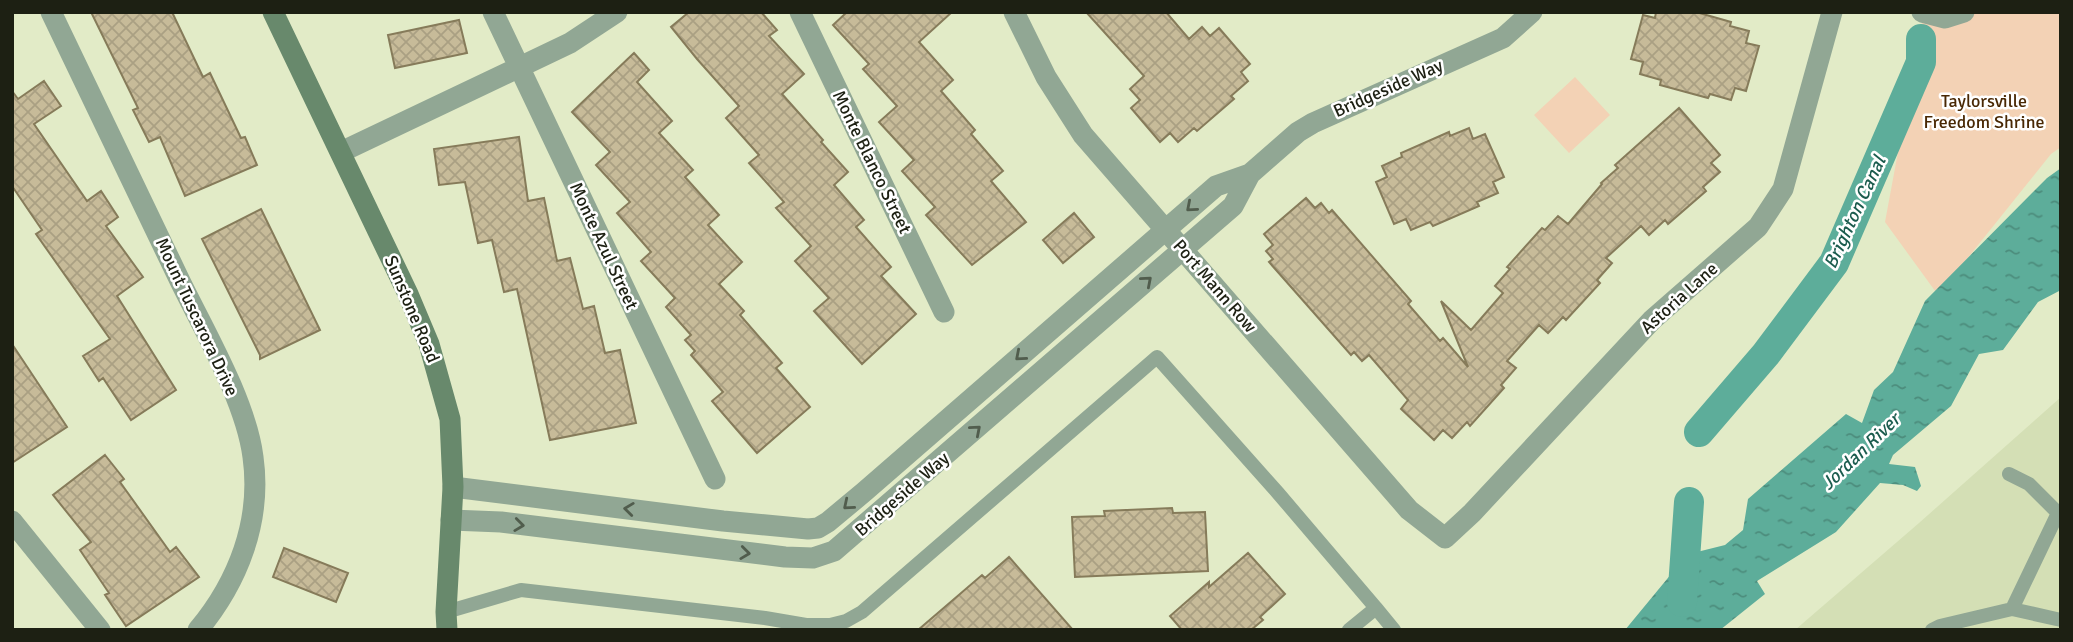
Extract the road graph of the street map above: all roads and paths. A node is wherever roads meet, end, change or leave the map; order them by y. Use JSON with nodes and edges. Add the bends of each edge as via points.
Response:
{"nodes":[{"id":1,"x":51,"y":12,"type":"edge"},
{"id":2,"x":273,"y":12,"type":"edge"},
{"id":3,"x":493,"y":12,"type":"edge"},
{"id":4,"x":617,"y":12,"type":"edge"},
{"id":5,"x":800,"y":12,"type":"edge"},
{"id":6,"x":1014,"y":12,"type":"edge"},
{"id":7,"x":1532,"y":12,"type":"edge"},
{"id":8,"x":1832,"y":12,"type":"edge"},
{"id":9,"x":1922,"y":12,"type":"edge"},
{"id":10,"x":1964,"y":12,"type":"edge"},
{"id":11,"x":520,"y":68,"type":"junction"},
{"id":12,"x":341,"y":152,"type":"junction"},
{"id":13,"x":1250,"y":174,"type":"junction"},
{"id":14,"x":1166,"y":229,"type":"junction"},
{"id":15,"x":1183,"y":250,"type":"junction"},
{"id":16,"x":944,"y":312,"type":"dead end"},
{"id":17,"x":2009,"y":474,"type":"dead end"},
{"id":18,"x":715,"y":480,"type":"dead end"},
{"id":19,"x":453,"y":487,"type":"junction"},
{"id":20,"x":451,"y":520,"type":"junction"},
{"id":21,"x":12,"y":521,"type":"edge"},
{"id":22,"x":1445,"y":538,"type":"joint"},
{"id":23,"x":1376,"y":608,"type":"junction"},
{"id":24,"x":2012,"y":609,"type":"junction"},
{"id":25,"x":2061,"y":620,"type":"edge"},
{"id":26,"x":447,"y":621,"type":"edge"},
{"id":27,"x":806,"y":628,"type":"edge"},
{"id":28,"x":100,"y":630,"type":"edge"},
{"id":29,"x":198,"y":630,"type":"edge"},
{"id":30,"x":1349,"y":630,"type":"edge"},
{"id":31,"x":1394,"y":630,"type":"edge"},
{"id":32,"x":1932,"y":630,"type":"edge"}],
"edges":[{"from":1,"to":29,"type":"street","name":"Mount Tuscarora Drive","via":[[207,336],[247,430],[255,486],[246,546],[216,609]]},
{"from":2,"to":12,"type":"street","name":"Sunstone Road"},
{"from":3,"to":11,"type":"street","name":"Monte Azul Street"},
{"from":4,"to":11,"type":"street"},
{"from":5,"to":16,"type":"street","name":"Monte Blanco Street"},
{"from":6,"to":14,"type":"street","name":"Port Mann Row","via":[[1046,77],[1083,135]]},
{"from":7,"to":13,"type":"street","name":"Bridgeside Way","via":[[1503,38],[1313,123]]},
{"from":8,"to":22,"type":"street","name":"Astoria Lane","via":[[1783,189],[1758,227],[1652,320]]},
{"from":9,"to":10,"type":"street","via":[[1945,18]]},
{"from":11,"to":12,"type":"street"},
{"from":11,"to":18,"type":"street","name":"Monte Azul Street"},
{"from":12,"to":19,"type":"street","name":"Sunstone Road","via":[[429,344],[450,419]]},
{"from":13,"to":14,"type":"street","name":"Bridgeside Way","one_way":true,"via":[[1216,186]]},
{"from":13,"to":15,"type":"street","name":"Bridgeside Way","via":[[1233,206]]},
{"from":14,"to":15,"type":"street","name":"Port Mann Row"},
{"from":14,"to":19,"type":"street","name":"Bridgeside Way","one_way":true,"via":[[818,528],[789,529]]},
{"from":20,"to":15,"type":"street","name":"Bridgeside Way","one_way":true,"via":[[785,557],[813,558],[834,551]]},
{"from":15,"to":22,"type":"street","name":"Port Mann Row","via":[[1409,510]]},
{"from":17,"to":24,"type":"lane","via":[[2029,484],[2059,513]]},
{"from":19,"to":20,"type":"street","name":"Sunstone Road"},
{"from":20,"to":26,"type":"street","name":"Sunstone Road"},
{"from":21,"to":28,"type":"street"},
{"from":23,"to":27,"type":"lane","via":[[1157,357],[862,612],[846,621]]},
{"from":23,"to":30,"type":"lane"},
{"from":23,"to":31,"type":"lane"},
{"from":24,"to":25,"type":"lane"},
{"from":24,"to":32,"type":"lane"},
{"from":26,"to":27,"type":"lane","via":[[522,590],[765,618]]}]}
